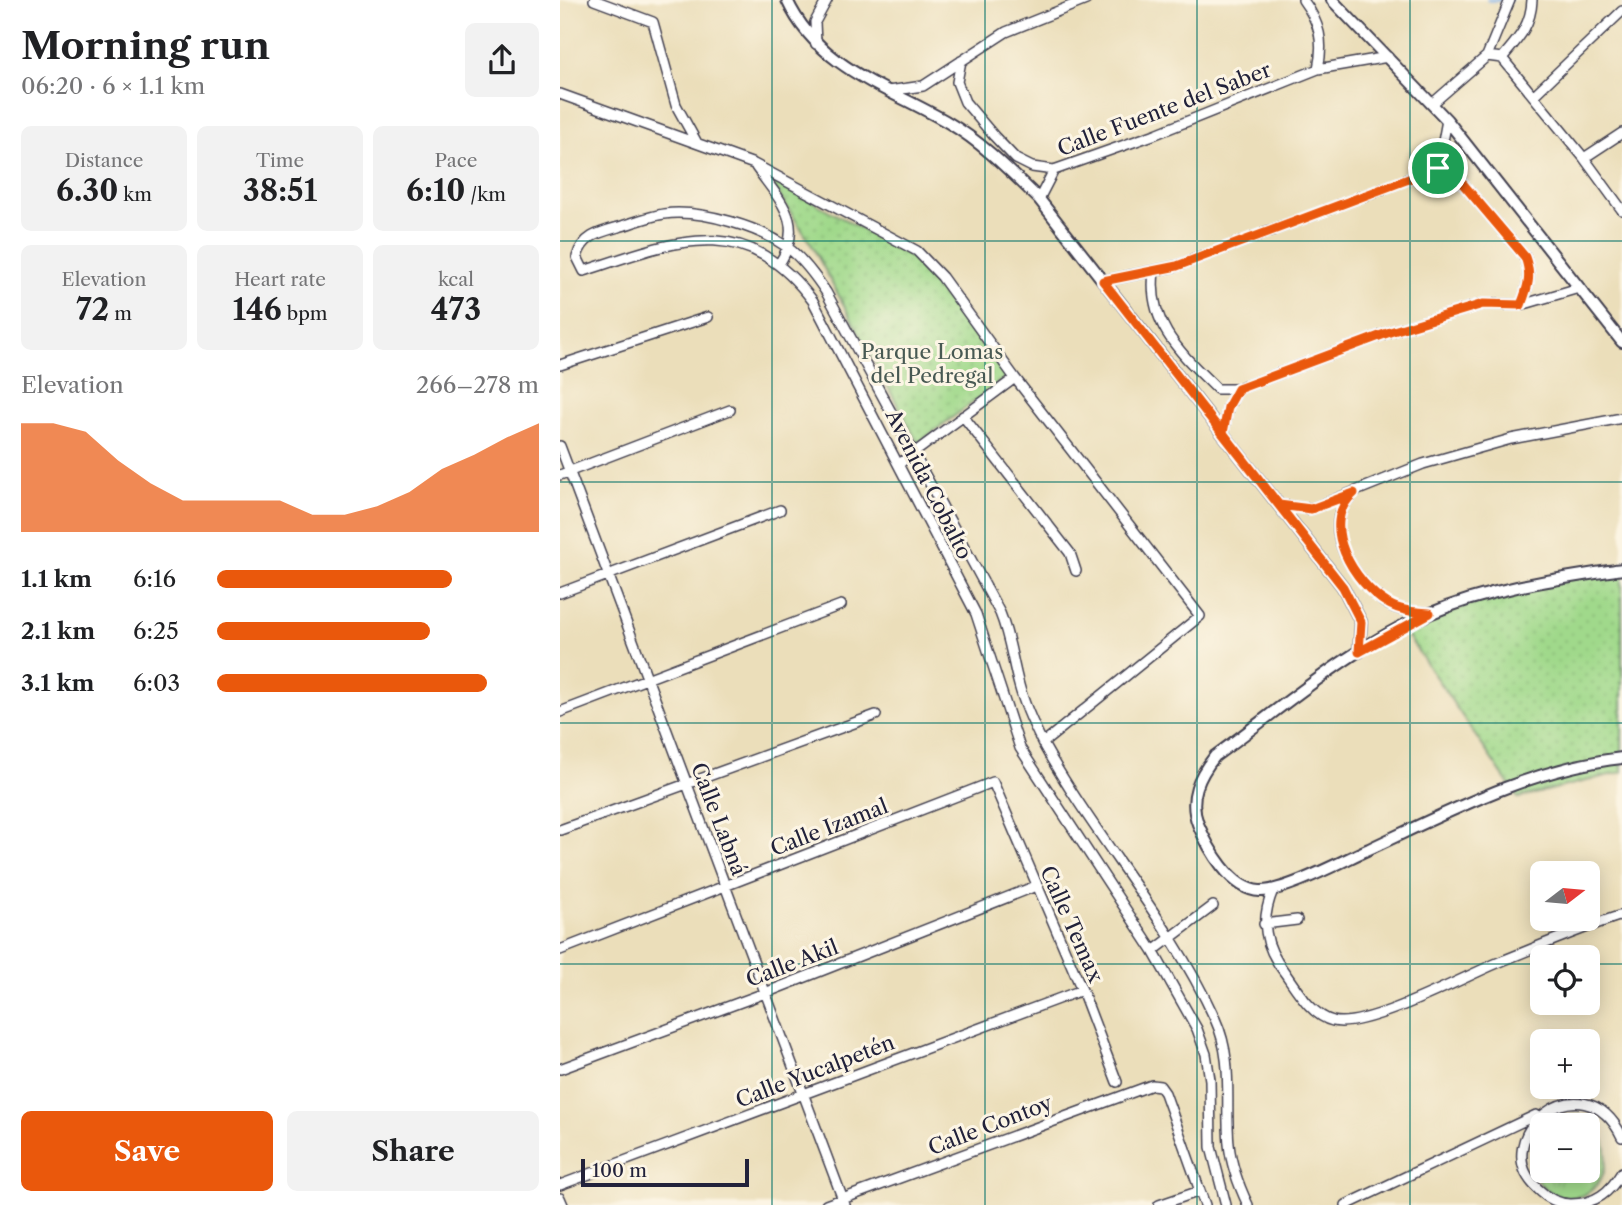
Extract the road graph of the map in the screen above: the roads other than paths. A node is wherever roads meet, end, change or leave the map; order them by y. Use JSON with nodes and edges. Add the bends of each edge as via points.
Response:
{"nodes":[{"id":1,"x":594,"y":0,"type":"edge"},
{"id":2,"x":787,"y":0,"type":"edge"},
{"id":3,"x":827,"y":0,"type":"edge"},
{"id":4,"x":1086,"y":0,"type":"edge"},
{"id":5,"x":1303,"y":0,"type":"edge"},
{"id":6,"x":1332,"y":0,"type":"edge"},
{"id":7,"x":1510,"y":0,"type":"edge"},
{"id":8,"x":1532,"y":0,"type":"edge"},
{"id":9,"x":1622,"y":10,"type":"edge"},
{"id":10,"x":816,"y":45,"type":"junction"},
{"id":11,"x":1487,"y":56,"type":"junction"},
{"id":12,"x":1388,"y":57,"type":"junction"},
{"id":13,"x":1502,"y":58,"type":"junction"},
{"id":14,"x":961,"y":61,"type":"junction"},
{"id":15,"x":1318,"y":69,"type":"junction"},
{"id":16,"x":886,"y":91,"type":"junction"},
{"id":17,"x":560,"y":94,"type":"edge"},
{"id":18,"x":1533,"y":96,"type":"junction"},
{"id":19,"x":1433,"y":103,"type":"junction"},
{"id":20,"x":1447,"y":120,"type":"junction"},
{"id":21,"x":1622,"y":133,"type":"edge"},
{"id":22,"x":697,"y":144,"type":"junction"},
{"id":23,"x":1584,"y":158,"type":"junction"},
{"id":24,"x":754,"y":164,"type":"junction"},
{"id":25,"x":1438,"y":168,"type":"junction"},
{"id":26,"x":1054,"y":170,"type":"junction"},
{"id":27,"x":1039,"y":199,"type":"junction"},
{"id":28,"x":1622,"y":210,"type":"edge"},
{"id":29,"x":789,"y":248,"type":"junction"},
{"id":30,"x":779,"y":264,"type":"junction"},
{"id":31,"x":1154,"y":272,"type":"junction"},
{"id":32,"x":1103,"y":281,"type":"junction"},
{"id":33,"x":1579,"y":288,"type":"junction"},
{"id":34,"x":1521,"y":305,"type":"junction"},
{"id":35,"x":708,"y":317,"type":"dead end"},
{"id":36,"x":1622,"y":342,"type":"edge"},
{"id":37,"x":560,"y":365,"type":"edge"},
{"id":38,"x":1015,"y":378,"type":"junction"},
{"id":39,"x":1238,"y":389,"type":"junction"},
{"id":40,"x":730,"y":411,"type":"dead end"},
{"id":41,"x":964,"y":416,"type":"junction"},
{"id":42,"x":1622,"y":418,"type":"edge"},
{"id":43,"x":1223,"y":433,"type":"junction"},
{"id":44,"x":560,"y":446,"type":"edge"},
{"id":45,"x":914,"y":455,"type":"junction"},
{"id":46,"x":899,"y":464,"type":"junction"},
{"id":47,"x":565,"y":474,"type":"edge"},
{"id":48,"x":1354,"y":493,"type":"junction"},
{"id":49,"x":1279,"y":505,"type":"junction"},
{"id":50,"x":780,"y":510,"type":"dead end"},
{"id":51,"x":1622,"y":569,"type":"edge"},
{"id":52,"x":1076,"y":572,"type":"dead end"},
{"id":53,"x":608,"y":574,"type":"junction"},
{"id":54,"x":560,"y":593,"type":"edge"},
{"id":55,"x":841,"y":605,"type":"dead end"},
{"id":56,"x":1430,"y":613,"type":"junction"},
{"id":57,"x":1359,"y":652,"type":"junction"},
{"id":58,"x":647,"y":678,"type":"junction"},
{"id":59,"x":560,"y":712,"type":"edge"},
{"id":60,"x":876,"y":715,"type":"dead end"},
{"id":61,"x":1043,"y":743,"type":"junction"},
{"id":62,"x":1622,"y":758,"type":"edge"},
{"id":63,"x":686,"y":781,"type":"junction"},
{"id":64,"x":993,"y":782,"type":"joint"},
{"id":65,"x":560,"y":830,"type":"edge"},
{"id":66,"x":1036,"y":886,"type":"junction"},
{"id":67,"x":725,"y":887,"type":"junction"},
{"id":68,"x":1273,"y":890,"type":"junction"},
{"id":69,"x":1213,"y":906,"type":"dead end"},
{"id":70,"x":1622,"y":915,"type":"edge"},
{"id":71,"x":1297,"y":920,"type":"dead end"},
{"id":72,"x":1264,"y":923,"type":"junction"},
{"id":73,"x":1170,"y":939,"type":"junction"},
{"id":74,"x":560,"y":950,"type":"edge"},
{"id":75,"x":1153,"y":951,"type":"junction"},
{"id":76,"x":1082,"y":989,"type":"junction"},
{"id":77,"x":765,"y":993,"type":"junction"},
{"id":78,"x":560,"y":1069,"type":"edge"},
{"id":79,"x":1117,"y":1082,"type":"dead end"},
{"id":80,"x":804,"y":1094,"type":"junction"},
{"id":81,"x":1547,"y":1109,"type":"junction"},
{"id":82,"x":1622,"y":1137,"type":"edge"},
{"id":83,"x":1622,"y":1172,"type":"edge"},
{"id":84,"x":560,"y":1185,"type":"edge"},
{"id":85,"x":1200,"y":1191,"type":"junction"},
{"id":86,"x":560,"y":1198,"type":"edge"},
{"id":87,"x":844,"y":1202,"type":"edge"},
{"id":88,"x":563,"y":1205,"type":"edge"},
{"id":89,"x":827,"y":1205,"type":"edge"},
{"id":90,"x":1159,"y":1205,"type":"edge"},
{"id":91,"x":1205,"y":1205,"type":"edge"},
{"id":92,"x":1226,"y":1205,"type":"edge"},
{"id":93,"x":1248,"y":1205,"type":"edge"},
{"id":94,"x":1346,"y":1205,"type":"edge"}],
"edges":[{"from":1,"to":22,"type":"street","via":[[653,22],[676,105]]},
{"from":2,"to":10,"type":"street","via":[[796,21]]},
{"from":3,"to":10,"type":"street","via":[[815,22]]},
{"from":4,"to":14,"type":"street","via":[[1006,32]]},
{"from":5,"to":15,"type":"street","via":[[1323,44]]},
{"from":6,"to":12,"type":"street"},
{"from":7,"to":11,"type":"street"},
{"from":8,"to":13,"type":"street","via":[[1523,33]]},
{"from":9,"to":18,"type":"street"},
{"from":10,"to":16,"type":"street"},
{"from":11,"to":13,"type":"street"},
{"from":11,"to":19,"type":"street"},
{"from":12,"to":15,"type":"street","name":"Calle Fuente del Saber"},
{"from":12,"to":19,"type":"street"},
{"from":13,"to":18,"type":"street"},
{"from":14,"to":16,"type":"street","via":[[923,86]]},
{"from":14,"to":26,"type":"street","via":[[957,82],[965,102],[994,136],[1016,159]]},
{"from":15,"to":26,"type":"street","name":"Calle Fuente del Saber"},
{"from":16,"to":27,"type":"street","via":[[951,124],[999,160]]},
{"from":17,"to":22,"type":"street"},
{"from":18,"to":23,"type":"street"},
{"from":19,"to":20,"type":"street"},
{"from":20,"to":25,"type":"street"},
{"from":20,"to":33,"type":"street"},
{"from":21,"to":23,"type":"street"},
{"from":22,"to":24,"type":"street"},
{"from":23,"to":28,"type":"street"},
{"from":24,"to":29,"type":"street","via":[[792,226]]},
{"from":24,"to":38,"type":"street","via":[[917,251],[942,277]]},
{"from":25,"to":31,"type":"street"},
{"from":25,"to":34,"type":"street","via":[[1463,184],[1525,257],[1530,284]]},
{"from":26,"to":27,"type":"street","name":"Calle Fuente del Saber"},
{"from":27,"to":32,"type":"street"},
{"from":29,"to":30,"type":"street"},
{"from":29,"to":30,"type":"street","name":"Avenida Cobalto","via":[[758,231],[711,217],[664,214],[594,234],[580,244],[577,257],[584,271],[671,242],[707,239],[741,246]]},
{"from":29,"to":45,"type":"street","name":"Avenida Cobalto","via":[[827,292]]},
{"from":30,"to":46,"type":"street","name":"Avenida Cobalto","via":[[813,301]]},
{"from":31,"to":32,"type":"street"},
{"from":31,"to":39,"type":"street","via":[[1151,294],[1159,318],[1180,352],[1217,389]]},
{"from":32,"to":43,"type":"street"},
{"from":33,"to":34,"type":"street"},
{"from":33,"to":36,"type":"street"},
{"from":34,"to":39,"type":"street","via":[[1483,304],[1390,332]]},
{"from":35,"to":37,"type":"street"},
{"from":38,"to":41,"type":"street"},
{"from":38,"to":61,"type":"street","via":[[1200,616]]},
{"from":39,"to":43,"type":"street","via":[[1228,407]]},
{"from":40,"to":47,"type":"street"},
{"from":41,"to":45,"type":"street"},
{"from":41,"to":52,"type":"street","via":[[1070,553]]},
{"from":42,"to":48,"type":"street","via":[[1511,439],[1423,464]]},
{"from":43,"to":49,"type":"street"},
{"from":44,"to":47,"type":"street","name":"Calle Labná"},
{"from":45,"to":46,"type":"street"},
{"from":45,"to":61,"type":"street","name":"Avenida Cobalto","via":[[1000,613],[1010,637],[1018,684]]},
{"from":46,"to":75,"type":"street","name":"Avenida Cobalto","via":[[976,614],[1020,748]]},
{"from":47,"to":53,"type":"street","name":"Calle Labná"},
{"from":48,"to":49,"type":"street","via":[[1311,509]]},
{"from":48,"to":56,"type":"street","via":[[1338,517],[1341,546],[1383,601],[1403,610]]},
{"from":49,"to":57,"type":"street","via":[[1357,610]]},
{"from":50,"to":53,"type":"street"},
{"from":51,"to":56,"type":"street","via":[[1502,591]]},
{"from":53,"to":54,"type":"street"},
{"from":53,"to":58,"type":"street","name":"Calle Labná"},
{"from":55,"to":58,"type":"street"},
{"from":56,"to":57,"type":"street"},
{"from":57,"to":68,"type":"street","via":[[1215,756],[1195,789],[1198,822],[1221,863],[1249,889]]},
{"from":58,"to":59,"type":"street"},
{"from":58,"to":63,"type":"street","name":"Calle Labná"},
{"from":60,"to":63,"type":"street"},
{"from":61,"to":73,"type":"street","name":"Avenida Cobalto"},
{"from":62,"to":68,"type":"street","via":[[1538,775]]},
{"from":63,"to":65,"type":"street"},
{"from":63,"to":67,"type":"street","name":"Calle Labná"},
{"from":64,"to":66,"type":"street","name":"Calle Temax"},
{"from":64,"to":67,"type":"street","name":"Calle Izamal"},
{"from":66,"to":76,"type":"street","name":"Calle Temax"},
{"from":66,"to":77,"type":"street","name":"Calle Akil"},
{"from":67,"to":74,"type":"street","name":"Calle Izamal"},
{"from":67,"to":77,"type":"street","name":"Calle Labná"},
{"from":68,"to":72,"type":"street"},
{"from":69,"to":73,"type":"street"},
{"from":70,"to":72,"type":"street","via":[[1356,1021],[1333,1021],[1316,1013],[1278,965]]},
{"from":71,"to":72,"type":"street"},
{"from":73,"to":75,"type":"street"},
{"from":73,"to":93,"type":"street","name":"Avenida Cobalto","via":[[1200,988],[1226,1046],[1229,1145]]},
{"from":75,"to":92,"type":"street","name":"Avenida Cobalto","via":[[1206,1054],[1211,1147]]},
{"from":76,"to":79,"type":"street","name":"Calle Temax"},
{"from":76,"to":80,"type":"street","name":"Calle Yucalpetén"},
{"from":77,"to":78,"type":"street","name":"Calle Akil"},
{"from":77,"to":80,"type":"street","name":"Calle Labná"},
{"from":80,"to":84,"type":"street","name":"Calle Yucalpetén"},
{"from":80,"to":87,"type":"street","name":"Calle Labná"},
{"from":81,"to":82,"type":"street","via":[[1577,1102],[1592,1105],[1606,1113]]},
{"from":81,"to":83,"type":"street","via":[[1525,1136],[1522,1154],[1526,1172],[1542,1193],[1565,1204],[1583,1204],[1600,1198]]},
{"from":81,"to":94,"type":"street"},
{"from":85,"to":87,"type":"street","name":"Calle Contoy","via":[[1165,1093],[1160,1086],[1152,1086]]},
{"from":85,"to":90,"type":"street"},
{"from":85,"to":91,"type":"street"},
{"from":86,"to":88,"type":"street"},
{"from":87,"to":89,"type":"street","name":"Calle Contoy"}]}
